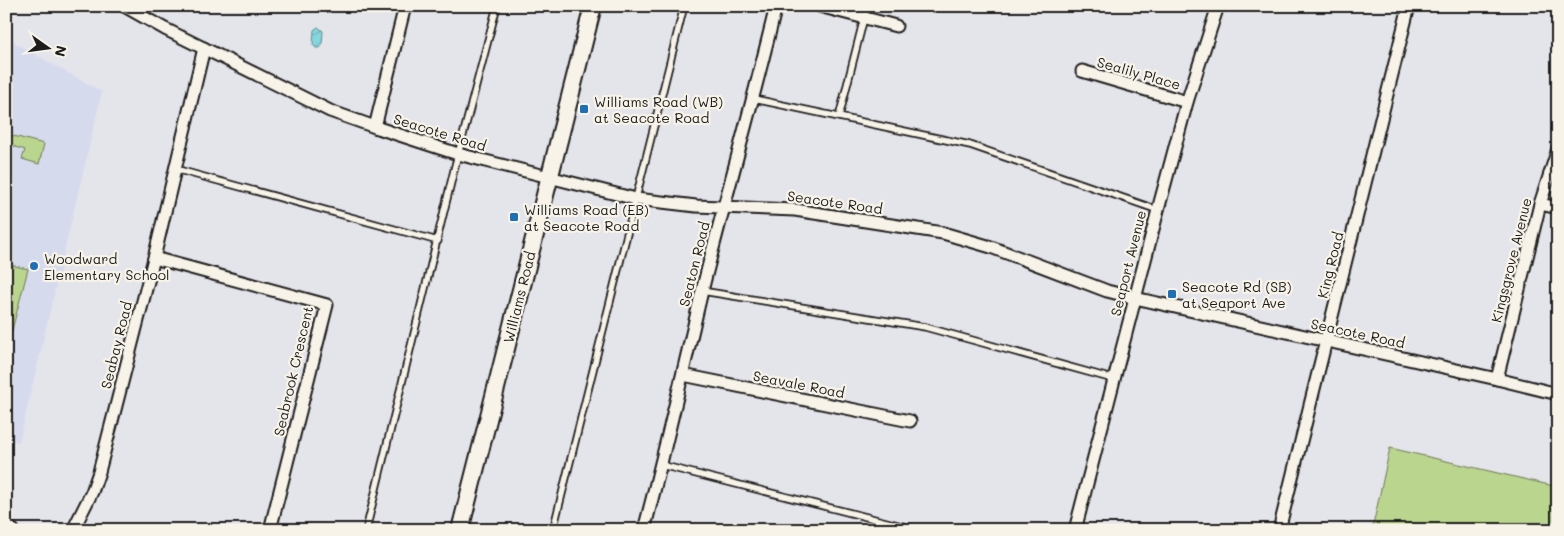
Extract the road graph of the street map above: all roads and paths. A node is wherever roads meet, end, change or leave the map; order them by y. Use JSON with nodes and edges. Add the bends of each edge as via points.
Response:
{"nodes":[{"id":1,"x":124,"y":6,"type":"edge"},
{"id":2,"x":405,"y":6,"type":"edge"},
{"id":3,"x":497,"y":6,"type":"edge"},
{"id":4,"x":593,"y":6,"type":"edge"},
{"id":5,"x":684,"y":6,"type":"edge"},
{"id":6,"x":776,"y":6,"type":"edge"},
{"id":7,"x":819,"y":6,"type":"edge"},
{"id":8,"x":1218,"y":6,"type":"edge"},
{"id":9,"x":1409,"y":6,"type":"edge"},
{"id":10,"x":866,"y":12,"type":"edge"},
{"id":11,"x":896,"y":26,"type":"dead end"},
{"id":12,"x":204,"y":48,"type":"junction"},
{"id":13,"x":1082,"y":72,"type":"dead end"},
{"id":14,"x":754,"y":99,"type":"junction"},
{"id":15,"x":1187,"y":102,"type":"junction"},
{"id":16,"x":839,"y":117,"type":"junction"},
{"id":17,"x":375,"y":127,"type":"junction"},
{"id":18,"x":1558,"y":149,"type":"edge"},
{"id":19,"x":458,"y":154,"type":"junction"},
{"id":20,"x":176,"y":168,"type":"junction"},
{"id":21,"x":550,"y":178,"type":"junction"},
{"id":22,"x":636,"y":198,"type":"junction"},
{"id":23,"x":1540,"y":204,"type":"junction"},
{"id":24,"x":724,"y":207,"type":"junction"},
{"id":25,"x":1558,"y":208,"type":"edge"},
{"id":26,"x":1158,"y":210,"type":"junction"},
{"id":27,"x":438,"y":241,"type":"junction"},
{"id":28,"x":154,"y":258,"type":"junction"},
{"id":29,"x":702,"y":291,"type":"junction"},
{"id":30,"x":1136,"y":298,"type":"junction"},
{"id":31,"x":1326,"y":342,"type":"junction"},
{"id":32,"x":683,"y":375,"type":"junction"},
{"id":33,"x":1113,"y":379,"type":"junction"},
{"id":34,"x":1497,"y":379,"type":"junction"},
{"id":35,"x":1558,"y":394,"type":"edge"},
{"id":36,"x":910,"y":422,"type":"dead end"},
{"id":37,"x":661,"y":465,"type":"junction"},
{"id":38,"x":6,"y":528,"type":"edge"},
{"id":39,"x":13,"y":530,"type":"edge"},
{"id":40,"x":73,"y":530,"type":"edge"},
{"id":41,"x":270,"y":530,"type":"edge"},
{"id":42,"x":366,"y":530,"type":"edge"},
{"id":43,"x":460,"y":530,"type":"edge"},
{"id":44,"x":553,"y":530,"type":"edge"},
{"id":45,"x":644,"y":530,"type":"edge"},
{"id":46,"x":918,"y":530,"type":"edge"},
{"id":47,"x":1075,"y":530,"type":"edge"},
{"id":48,"x":1279,"y":530,"type":"edge"}],
"edges":[{"from":1,"to":12,"type":"street","name":"Seacote Road"},
{"from":2,"to":17,"type":"street"},
{"from":3,"to":19,"type":"lane"},
{"from":4,"to":21,"type":"street","name":"Williams Road"},
{"from":5,"to":22,"type":"lane"},
{"from":6,"to":14,"type":"street","name":"Seaton Road"},
{"from":7,"to":10,"type":"street"},
{"from":8,"to":15,"type":"street","name":"Seaport Avenue"},
{"from":9,"to":31,"type":"street","name":"King Road"},
{"from":10,"to":11,"type":"street"},
{"from":10,"to":16,"type":"lane"},
{"from":12,"to":17,"type":"street","name":"Seacote Road","via":[[330,111]]},
{"from":12,"to":20,"type":"street","name":"Seabay Road"},
{"from":13,"to":15,"type":"street","name":"Sealily Place"},
{"from":14,"to":16,"type":"lane"},
{"from":14,"to":24,"type":"street","name":"Seaton Road"},
{"from":15,"to":26,"type":"street","name":"Seaport Avenue"},
{"from":16,"to":26,"type":"lane","via":[[970,145]]},
{"from":17,"to":19,"type":"street","name":"Seacote Road"},
{"from":18,"to":23,"type":"street","name":"Kingsgrove Avenue"},
{"from":19,"to":21,"type":"street","name":"Seacote Road"},
{"from":19,"to":27,"type":"lane"},
{"from":20,"to":27,"type":"lane"},
{"from":20,"to":28,"type":"street","name":"Seabay Road"},
{"from":21,"to":22,"type":"street","name":"Seacote Road"},
{"from":21,"to":43,"type":"street","name":"Williams Road"},
{"from":22,"to":24,"type":"street","name":"Seacote Road"},
{"from":22,"to":44,"type":"lane"},
{"from":23,"to":25,"type":"street"},
{"from":23,"to":34,"type":"street","name":"Kingsgrove Avenue"},
{"from":24,"to":29,"type":"street","name":"Seaton Road"},
{"from":24,"to":30,"type":"street","name":"Seacote Road","via":[[795,210],[943,233]]},
{"from":26,"to":30,"type":"street","name":"Seaport Avenue"},
{"from":27,"to":42,"type":"lane"},
{"from":28,"to":40,"type":"street","name":"Seabay Road","via":[[98,472]]},
{"from":28,"to":41,"type":"street","name":"Seabrook Crescent","via":[[327,305]]},
{"from":29,"to":32,"type":"street","name":"Seaton Road"},
{"from":29,"to":33,"type":"lane","via":[[925,327]]},
{"from":30,"to":31,"type":"street","name":"Seacote Road"},
{"from":30,"to":33,"type":"street","name":"Seaport Avenue"},
{"from":31,"to":34,"type":"street","name":"Seacote Road"},
{"from":31,"to":48,"type":"street","name":"King Road"},
{"from":32,"to":36,"type":"street","name":"Seavale Road"},
{"from":32,"to":37,"type":"street","name":"Seaton Road"},
{"from":33,"to":47,"type":"street","name":"Seaport Avenue"},
{"from":34,"to":35,"type":"street","name":"Seacote Road"},
{"from":37,"to":45,"type":"street","name":"Seaton Road"},
{"from":37,"to":46,"type":"lane"},
{"from":38,"to":39,"type":"street"}]}
